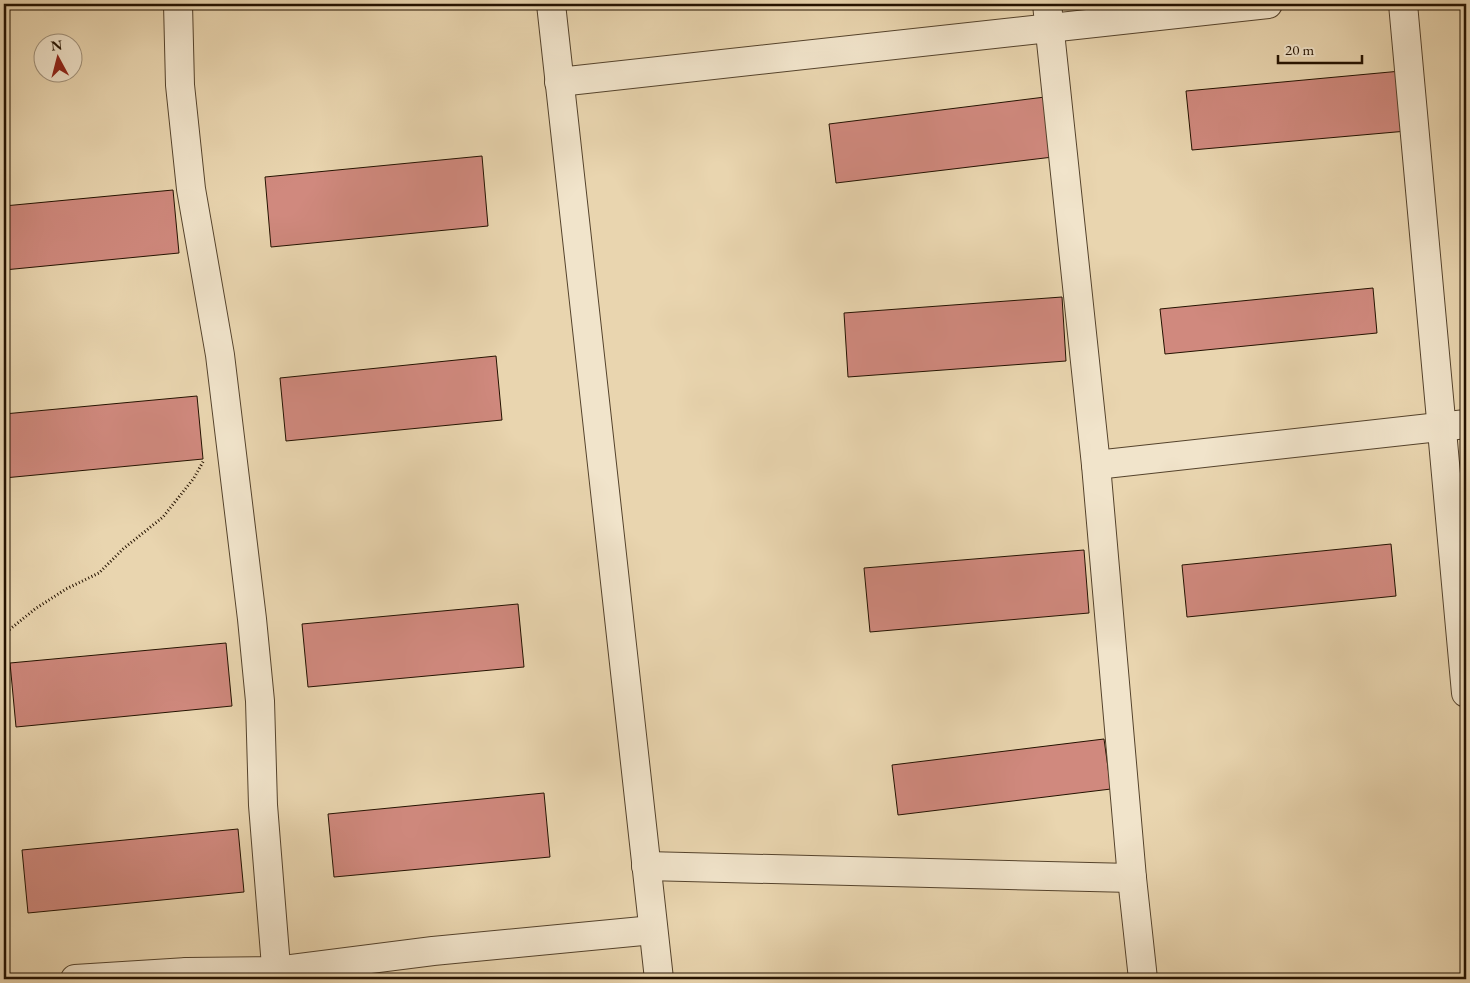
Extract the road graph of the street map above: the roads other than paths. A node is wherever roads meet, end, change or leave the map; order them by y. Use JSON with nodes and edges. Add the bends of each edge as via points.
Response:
{"nodes":[{"id":1,"x":178,"y":4,"type":"edge"},
{"id":2,"x":550,"y":4,"type":"edge"},
{"id":3,"x":1268,"y":4,"type":"edge"},
{"id":4,"x":1403,"y":4,"type":"edge"},
{"id":5,"x":1048,"y":16,"type":"edge"},
{"id":6,"x":559,"y":82,"type":"junction"},
{"id":7,"x":1454,"y":426,"type":"edge"},
{"id":8,"x":1096,"y":465,"type":"junction"},
{"id":9,"x":1466,"y":693,"type":"edge"},
{"id":10,"x":646,"y":866,"type":"junction"},
{"id":11,"x":1132,"y":878,"type":"junction"},
{"id":12,"x":653,"y":930,"type":"junction"},
{"id":13,"x":277,"y":975,"type":"edge"},
{"id":14,"x":187,"y":976,"type":"edge"},
{"id":15,"x":75,"y":979,"type":"edge"},
{"id":16,"x":659,"y":979,"type":"edge"},
{"id":17,"x":1143,"y":979,"type":"edge"}],
"edges":[{"from":1,"to":13,"type":"street","via":[[180,85],[191,189],[220,354],[252,619]]},
{"from":2,"to":6,"type":"street"},
{"from":3,"to":5,"type":"street"},
{"from":4,"to":7,"type":"street"},
{"from":5,"to":6,"type":"street"},
{"from":5,"to":8,"type":"street"},
{"from":6,"to":10,"type":"street"},
{"from":7,"to":8,"type":"street"},
{"from":7,"to":9,"type":"street"},
{"from":8,"to":11,"type":"street"},
{"from":10,"to":11,"type":"street"},
{"from":10,"to":12,"type":"street"},
{"from":11,"to":17,"type":"street"},
{"from":12,"to":13,"type":"street","via":[[433,951]]},
{"from":12,"to":16,"type":"street"},
{"from":13,"to":14,"type":"street"},
{"from":14,"to":15,"type":"street"}]}
